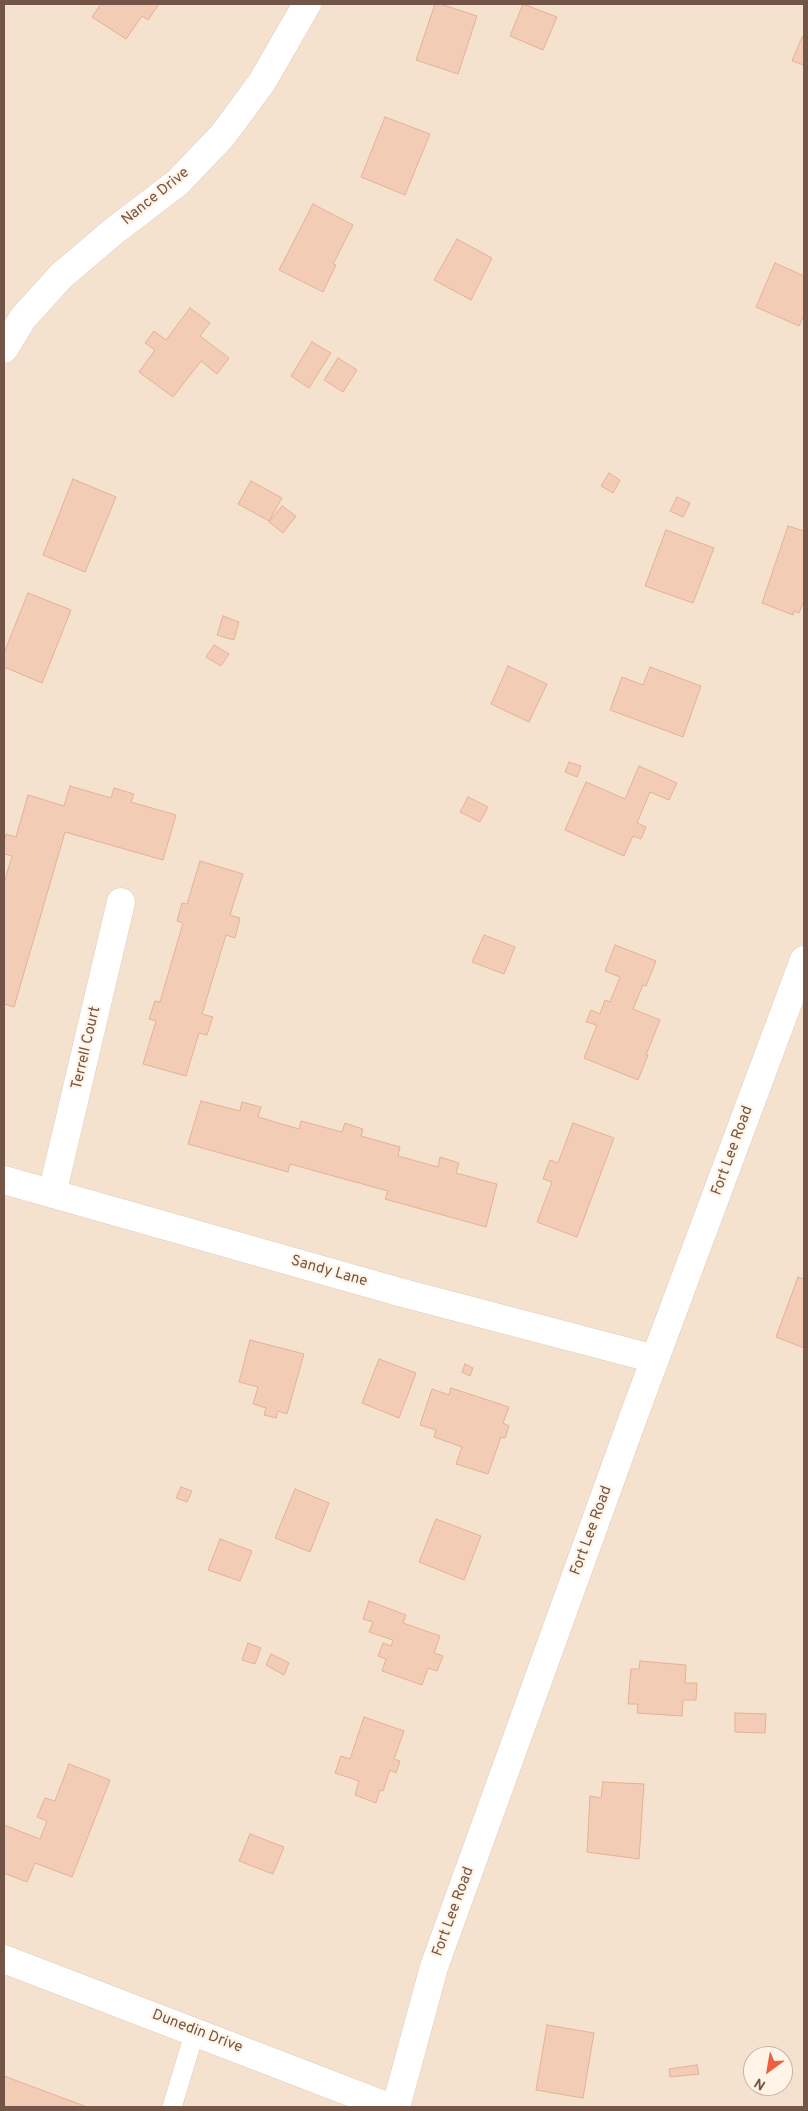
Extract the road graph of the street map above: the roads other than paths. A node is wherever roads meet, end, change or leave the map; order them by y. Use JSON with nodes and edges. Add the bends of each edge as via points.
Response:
{"nodes":[{"id":1,"x":306,"y":4,"type":"edge"},
{"id":2,"x":4,"y":349,"type":"edge"},
{"id":3,"x":121,"y":902,"type":"dead end"},
{"id":4,"x":804,"y":960,"type":"edge"},
{"id":5,"x":4,"y":1180,"type":"edge"},
{"id":6,"x":52,"y":1194,"type":"junction"},
{"id":7,"x":655,"y":1359,"type":"junction"},
{"id":8,"x":4,"y":1959,"type":"edge"},
{"id":9,"x":195,"y":2031,"type":"junction"},
{"id":10,"x":172,"y":2107,"type":"edge"},
{"id":11,"x":389,"y":2107,"type":"edge"},
{"id":12,"x":396,"y":2107,"type":"edge"}],
"edges":[{"from":1,"to":2,"type":"street","name":"Nance Drive","via":[[262,82],[223,135],[177,183],[61,276],[24,318]]},
{"from":3,"to":6,"type":"street","name":"Terrell Court"},
{"from":4,"to":7,"type":"street","name":"Fort Lee Road"},
{"from":5,"to":6,"type":"street","name":"Sandy Lane"},
{"from":6,"to":7,"type":"street","name":"Sandy Lane","via":[[402,1293]]},
{"from":7,"to":12,"type":"street","name":"Fort Lee Road","via":[[434,1967]]},
{"from":8,"to":9,"type":"street","name":"Dunedin Drive"},
{"from":9,"to":10,"type":"lane"},
{"from":9,"to":11,"type":"street","name":"Dunedin Drive"}]}
